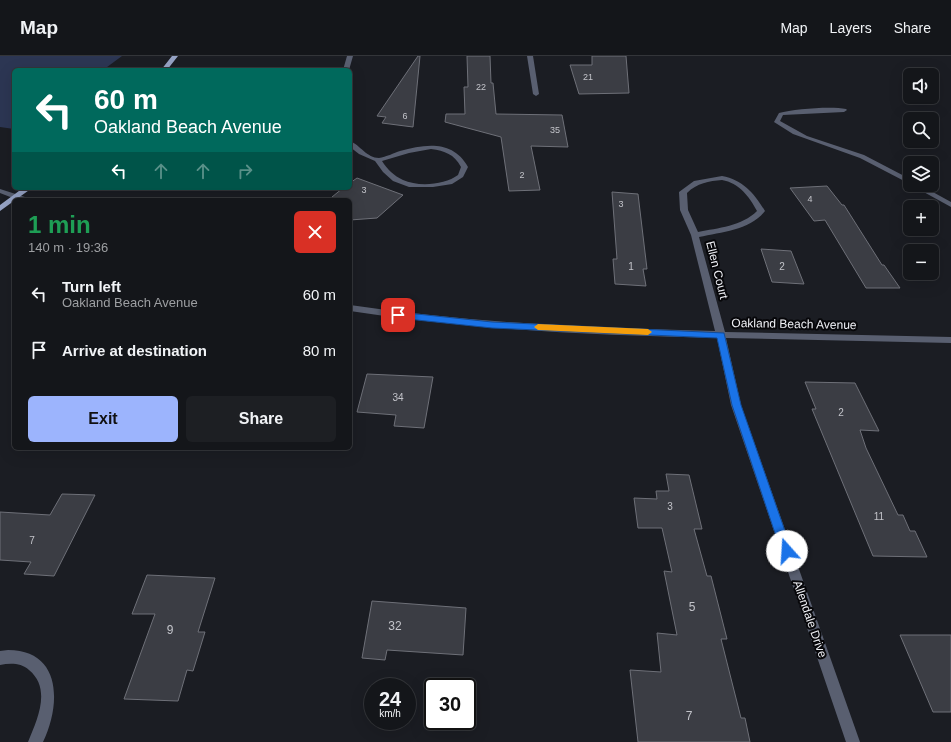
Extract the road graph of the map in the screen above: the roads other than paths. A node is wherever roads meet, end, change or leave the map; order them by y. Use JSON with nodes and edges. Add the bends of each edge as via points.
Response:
{"nodes":[{"id":1,"x":175,"y":56,"type":"edge"},
{"id":2,"x":350,"y":56,"type":"edge"},
{"id":3,"x":530,"y":56,"type":"edge"},
{"id":4,"x":166,"y":68,"type":"edge"},
{"id":5,"x":347,"y":68,"type":"edge"},
{"id":6,"x":536,"y":94,"type":"dead end"},
{"id":7,"x":844,"y":110,"type":"dead end"},
{"id":8,"x":352,"y":145,"type":"edge"},
{"id":9,"x":378,"y":160,"type":"junction"},
{"id":10,"x":903,"y":178,"type":"edge"},
{"id":11,"x":26,"y":190,"type":"edge"},
{"id":12,"x":0,"y":191,"type":"edge"},
{"id":13,"x":928,"y":192,"type":"edge"},
{"id":14,"x":17,"y":197,"type":"joint"},
{"id":15,"x":12,"y":201,"type":"edge"},
{"id":16,"x":951,"y":205,"type":"edge"},
{"id":17,"x":0,"y":209,"type":"edge"},
{"id":18,"x":695,"y":235,"type":"junction"},
{"id":19,"x":352,"y":308,"type":"edge"},
{"id":20,"x":721,"y":335,"type":"junction"},
{"id":21,"x":951,"y":340,"type":"edge"},
{"id":22,"x":0,"y":658,"type":"edge"},
{"id":23,"x":35,"y":742,"type":"edge"},
{"id":24,"x":853,"y":742,"type":"edge"}],
"edges":[{"from":1,"to":4,"type":"main road"},
{"from":2,"to":5,"type":"street"},
{"from":3,"to":6,"type":"street"},
{"from":7,"to":10,"type":"street","via":[[792,112],[781,114],[777,122],[808,138],[857,155]]},
{"from":8,"to":9,"type":"street","via":[[361,153]]},
{"from":9,"to":9,"type":"street","via":[[385,172],[402,183],[420,187],[451,181],[460,176],[465,167],[460,158],[450,151],[430,147]]},
{"from":11,"to":14,"type":"main road"},
{"from":12,"to":14,"type":"street"},
{"from":13,"to":16,"type":"street"},
{"from":15,"to":17,"type":"main road"},
{"from":18,"to":18,"type":"street","name":"Ellen Court","via":[[738,226],[756,218],[761,212],[752,195],[729,178],[708,179],[689,185],[683,192],[684,210]]},
{"from":18,"to":20,"type":"street","name":"Ellen Court"},
{"from":19,"to":20,"type":"street","name":"Oakland Beach Avenue","via":[[492,325]]},
{"from":20,"to":21,"type":"street","name":"Oakland Beach Avenue"},
{"from":20,"to":24,"type":"street","name":"Allendale Drive","via":[[736,405]]},
{"from":22,"to":23,"type":"street","via":[[24,659],[39,667],[47,684],[48,706],[41,732]]}]}
